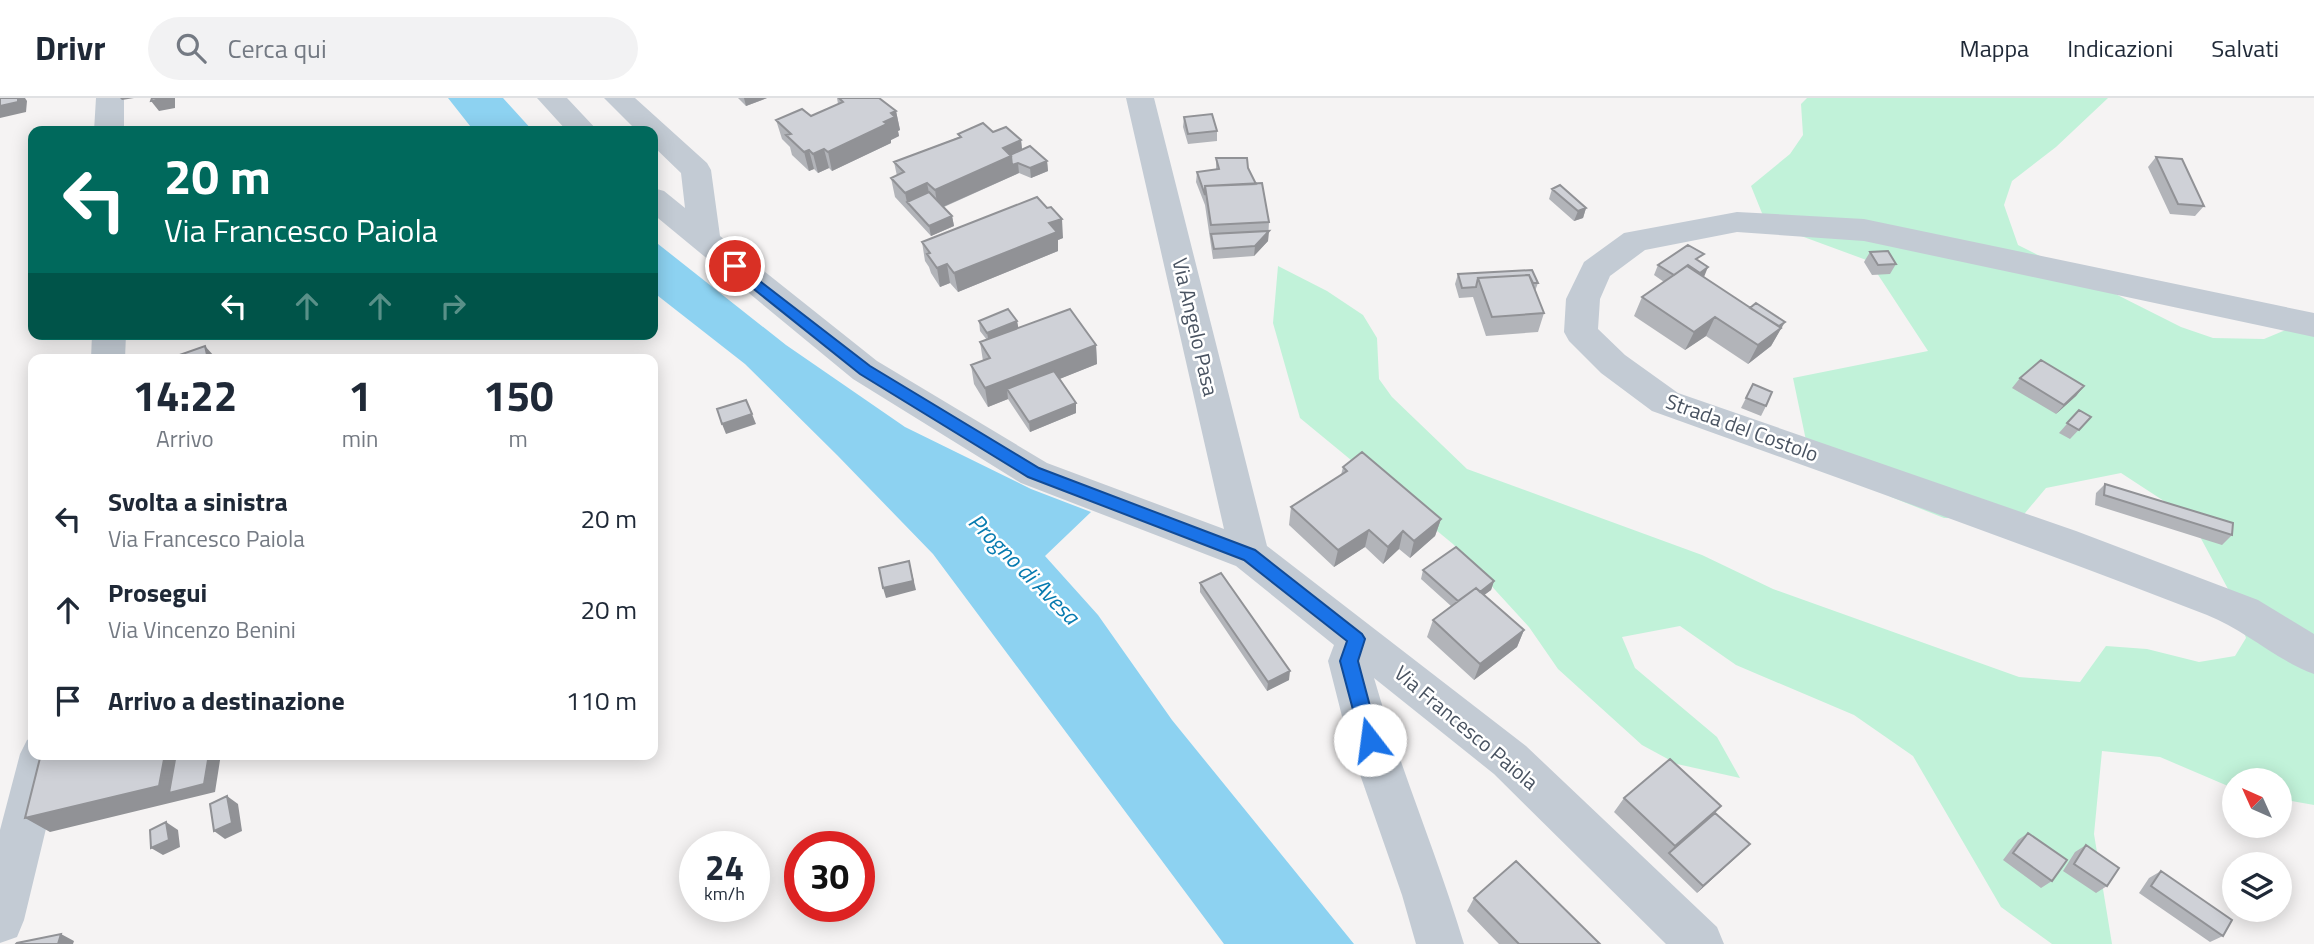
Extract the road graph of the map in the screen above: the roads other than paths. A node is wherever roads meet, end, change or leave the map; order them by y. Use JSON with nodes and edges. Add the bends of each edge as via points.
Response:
{"nodes":[{"id":1,"x":110,"y":98,"type":"edge"},
{"id":2,"x":551,"y":98,"type":"edge"},
{"id":3,"x":618,"y":98,"type":"edge"},
{"id":4,"x":1140,"y":98,"type":"edge"},
{"id":5,"x":109,"y":126,"type":"edge"},
{"id":6,"x":578,"y":126,"type":"edge"},
{"id":7,"x":648,"y":126,"type":"edge"},
{"id":8,"x":658,"y":135,"type":"edge"},
{"id":9,"x":658,"y":202,"type":"edge"},
{"id":10,"x":705,"y":242,"type":"junction"},
{"id":11,"x":2314,"y":325,"type":"edge"},
{"id":12,"x":1250,"y":555,"type":"junction"},
{"id":13,"x":1356,"y":639,"type":"junction"},
{"id":14,"x":2314,"y":656,"type":"edge"},
{"id":15,"x":41,"y":760,"type":"edge"},
{"id":16,"x":0,"y":920,"type":"edge"},
{"id":17,"x":1440,"y":944,"type":"edge"},
{"id":18,"x":1700,"y":944,"type":"edge"}],
"edges":[{"from":1,"to":5,"type":"street"},
{"from":2,"to":6,"type":"street"},
{"from":3,"to":7,"type":"street"},
{"from":4,"to":12,"type":"street","name":"Via Angelo Pasa"},
{"from":8,"to":10,"type":"street","via":[[696,170]]},
{"from":9,"to":10,"type":"street","name":"Via Francesco Paiola"},
{"from":10,"to":12,"type":"street","name":"Via Francesco Paiola","via":[[865,370],[1034,472]]},
{"from":11,"to":14,"type":"street","name":"Strada del Costolo","via":[[1864,230],[1737,222],[1635,240],[1596,270],[1583,299],[1581,332],[1613,364],[1665,402],[2062,542],[2244,612]]},
{"from":12,"to":13,"type":"street","name":"Via Francesco Paiola"},
{"from":13,"to":17,"type":"street","via":[[1349,661],[1370,740]]},
{"from":13,"to":18,"type":"street","name":"Via Francesco Paiola","via":[[1510,760]]},
{"from":15,"to":16,"type":"street"}]}
